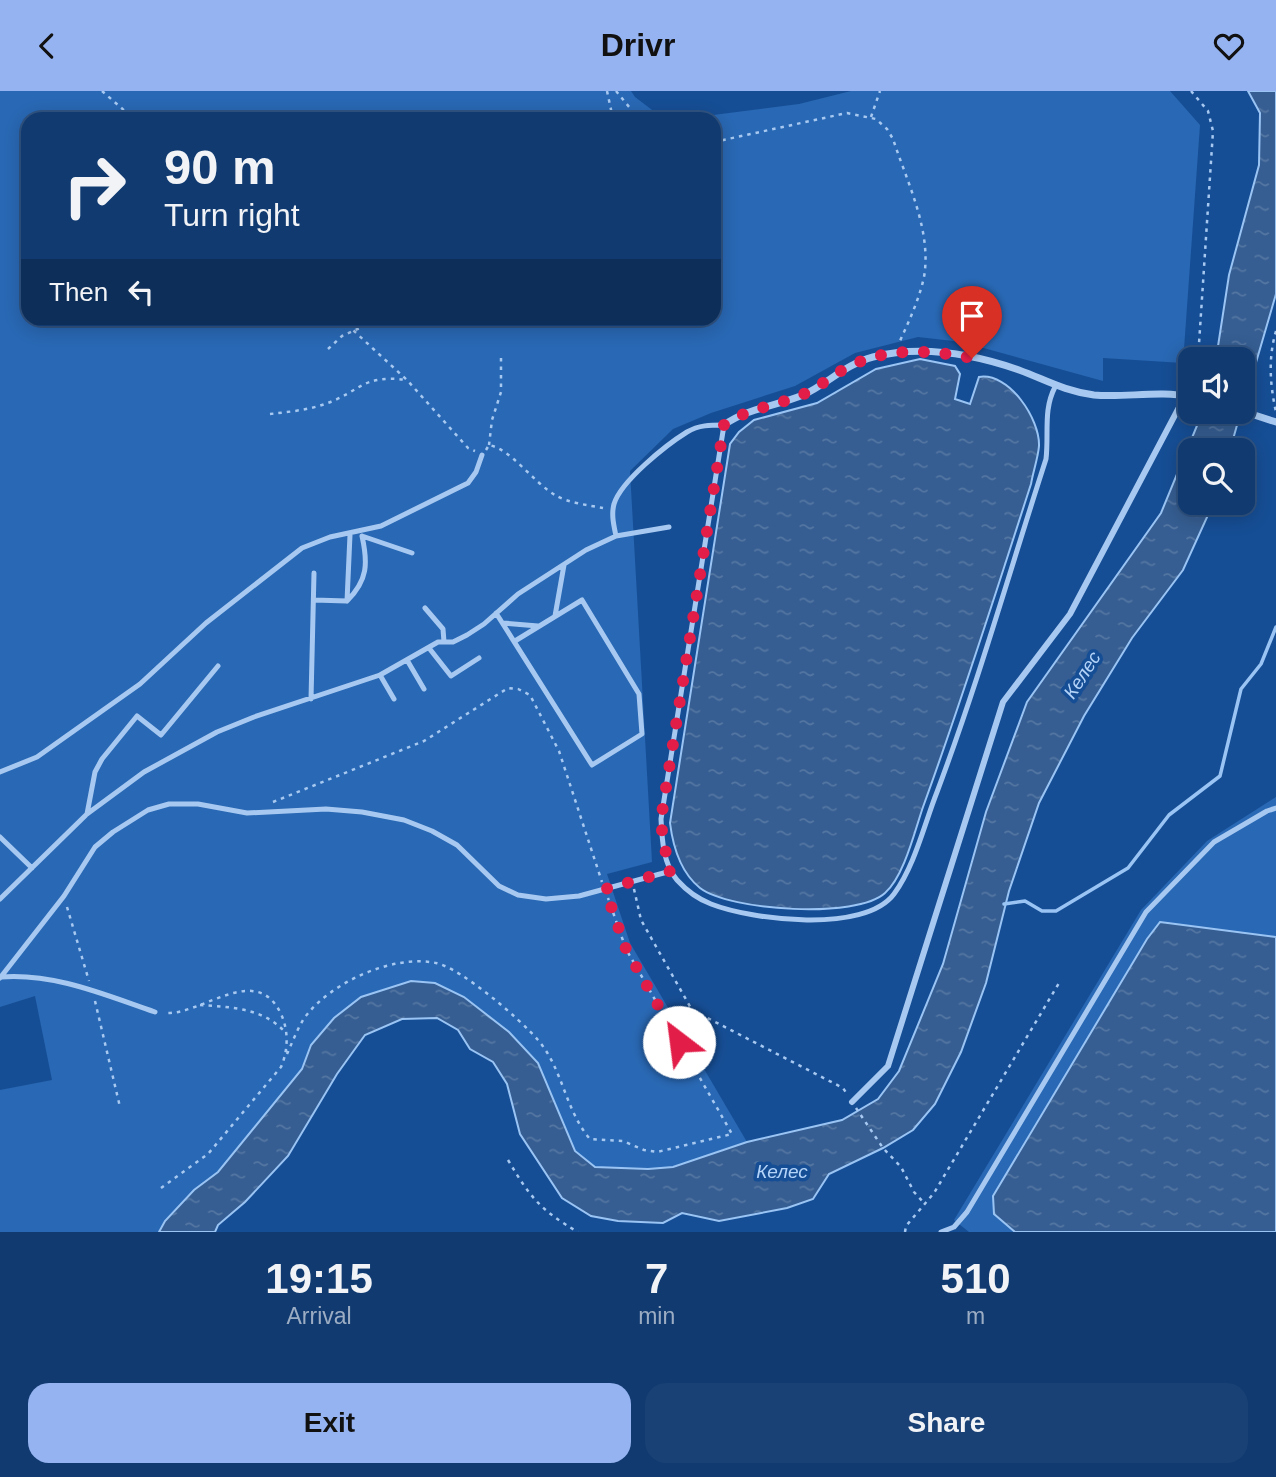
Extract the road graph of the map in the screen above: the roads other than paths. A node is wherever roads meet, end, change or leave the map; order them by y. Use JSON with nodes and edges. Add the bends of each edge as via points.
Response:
{"nodes":[{"id":1,"x":1055,"y":387,"type":"junction"},
{"id":2,"x":1178,"y":397,"type":"edge"},
{"id":3,"x":1178,"y":414,"type":"edge"},
{"id":4,"x":1255,"y":415,"type":"edge"},
{"id":5,"x":1276,"y":422,"type":"edge"},
{"id":6,"x":724,"y":425,"type":"junction"},
{"id":7,"x":482,"y":455,"type":"road end"},
{"id":8,"x":669,"y":527,"type":"dead end"},
{"id":9,"x":356,"y":534,"type":"junction"},
{"id":10,"x":616,"y":536,"type":"junction"},
{"id":11,"x":412,"y":553,"type":"dead end"},
{"id":12,"x":564,"y":565,"type":"junction"},
{"id":13,"x":314,"y":573,"type":"dead end"},
{"id":14,"x":314,"y":600,"type":"junction"},
{"id":15,"x":347,"y":601,"type":"junction"},
{"id":16,"x":425,"y":608,"type":"dead end"},
{"id":17,"x":496,"y":613,"type":"junction"},
{"id":18,"x":555,"y":616,"type":"junction"},
{"id":19,"x":503,"y":623,"type":"junction"},
{"id":20,"x":540,"y":626,"type":"junction"},
{"id":21,"x":515,"y":641,"type":"junction"},
{"id":22,"x":444,"y":642,"type":"junction"},
{"id":23,"x":429,"y":647,"type":"junction"},
{"id":24,"x":479,"y":658,"type":"dead end"},
{"id":25,"x":407,"y":660,"type":"junction"},
{"id":26,"x":218,"y":666,"type":"dead end"},
{"id":27,"x":380,"y":675,"type":"junction"},
{"id":28,"x":424,"y":689,"type":"dead end"},
{"id":29,"x":311,"y":699,"type":"junction"},
{"id":30,"x":394,"y":699,"type":"dead end"},
{"id":31,"x":0,"y":772,"type":"edge"},
{"id":32,"x":1276,"y":808,"type":"edge"},
{"id":33,"x":87,"y":814,"type":"junction"},
{"id":34,"x":0,"y":837,"type":"edge"},
{"id":35,"x":32,"y":868,"type":"junction"},
{"id":36,"x":671,"y":871,"type":"junction"},
{"id":37,"x":0,"y":899,"type":"edge"},
{"id":38,"x":1,"y":978,"type":"edge"},
{"id":39,"x":155,"y":1012,"type":"road end"},
{"id":40,"x":852,"y":1101,"type":"road end"},
{"id":41,"x":941,"y":1232,"type":"edge"}],
"edges":[{"from":1,"to":2,"type":"street","via":[[1094,395]]},
{"from":1,"to":6,"type":"street","via":[[1019,370],[972,358],[937,352],[894,353],[848,367],[800,396],[736,416]]},
{"from":1,"to":36,"type":"lane","via":[[1046,411],[1046,459],[946,766],[905,876],[892,896],[866,913],[835,919],[753,916],[692,894]]},
{"from":3,"to":40,"type":"street","via":[[1070,614],[1003,702],[888,1066]]},
{"from":4,"to":5,"type":"street"},
{"from":6,"to":10,"type":"lane","via":[[688,431],[620,490],[613,510]]},
{"from":6,"to":36,"type":"lane","via":[[661,819]]},
{"from":7,"to":9,"type":"lane","via":[[468,483]]},
{"from":8,"to":10,"type":"lane"},
{"from":9,"to":11,"type":"lane"},
{"from":9,"to":15,"type":"lane"},
{"from":9,"to":15,"type":"lane","via":[[366,569]]},
{"from":9,"to":31,"type":"lane","via":[[330,537],[302,548],[206,623],[141,684],[37,757]]},
{"from":10,"to":12,"type":"lane"},
{"from":12,"to":17,"type":"lane"},
{"from":12,"to":18,"type":"lane"},
{"from":13,"to":14,"type":"lane"},
{"from":14,"to":15,"type":"lane"},
{"from":14,"to":29,"type":"lane"},
{"from":16,"to":22,"type":"lane","via":[[443,629]]},
{"from":17,"to":19,"type":"lane"},
{"from":17,"to":22,"type":"lane","via":[[467,635]]},
{"from":18,"to":20,"type":"lane"},
{"from":18,"to":21,"type":"lane","via":[[582,600],[639,694],[642,734],[592,765]]},
{"from":19,"to":20,"type":"lane"},
{"from":19,"to":21,"type":"lane"},
{"from":20,"to":21,"type":"lane"},
{"from":22,"to":23,"type":"lane"},
{"from":23,"to":24,"type":"lane","via":[[451,676]]},
{"from":23,"to":25,"type":"lane"},
{"from":25,"to":27,"type":"lane"},
{"from":25,"to":28,"type":"lane"},
{"from":26,"to":33,"type":"lane","via":[[161,735],[137,716],[95,772]]},
{"from":27,"to":29,"type":"lane"},
{"from":27,"to":30,"type":"lane"},
{"from":29,"to":33,"type":"lane","via":[[216,733],[144,772]]},
{"from":32,"to":41,"type":"lane","via":[[1214,842],[1146,912],[967,1212],[954,1227]]},
{"from":33,"to":35,"type":"lane"},
{"from":34,"to":35,"type":"lane"},
{"from":35,"to":37,"type":"lane"},
{"from":36,"to":38,"type":"lane","via":[[579,896],[546,899],[499,886],[457,845],[404,820],[326,809],[247,813],[169,804],[148,810],[95,847]]},
{"from":38,"to":39,"type":"lane","via":[[48,978]]}]}
